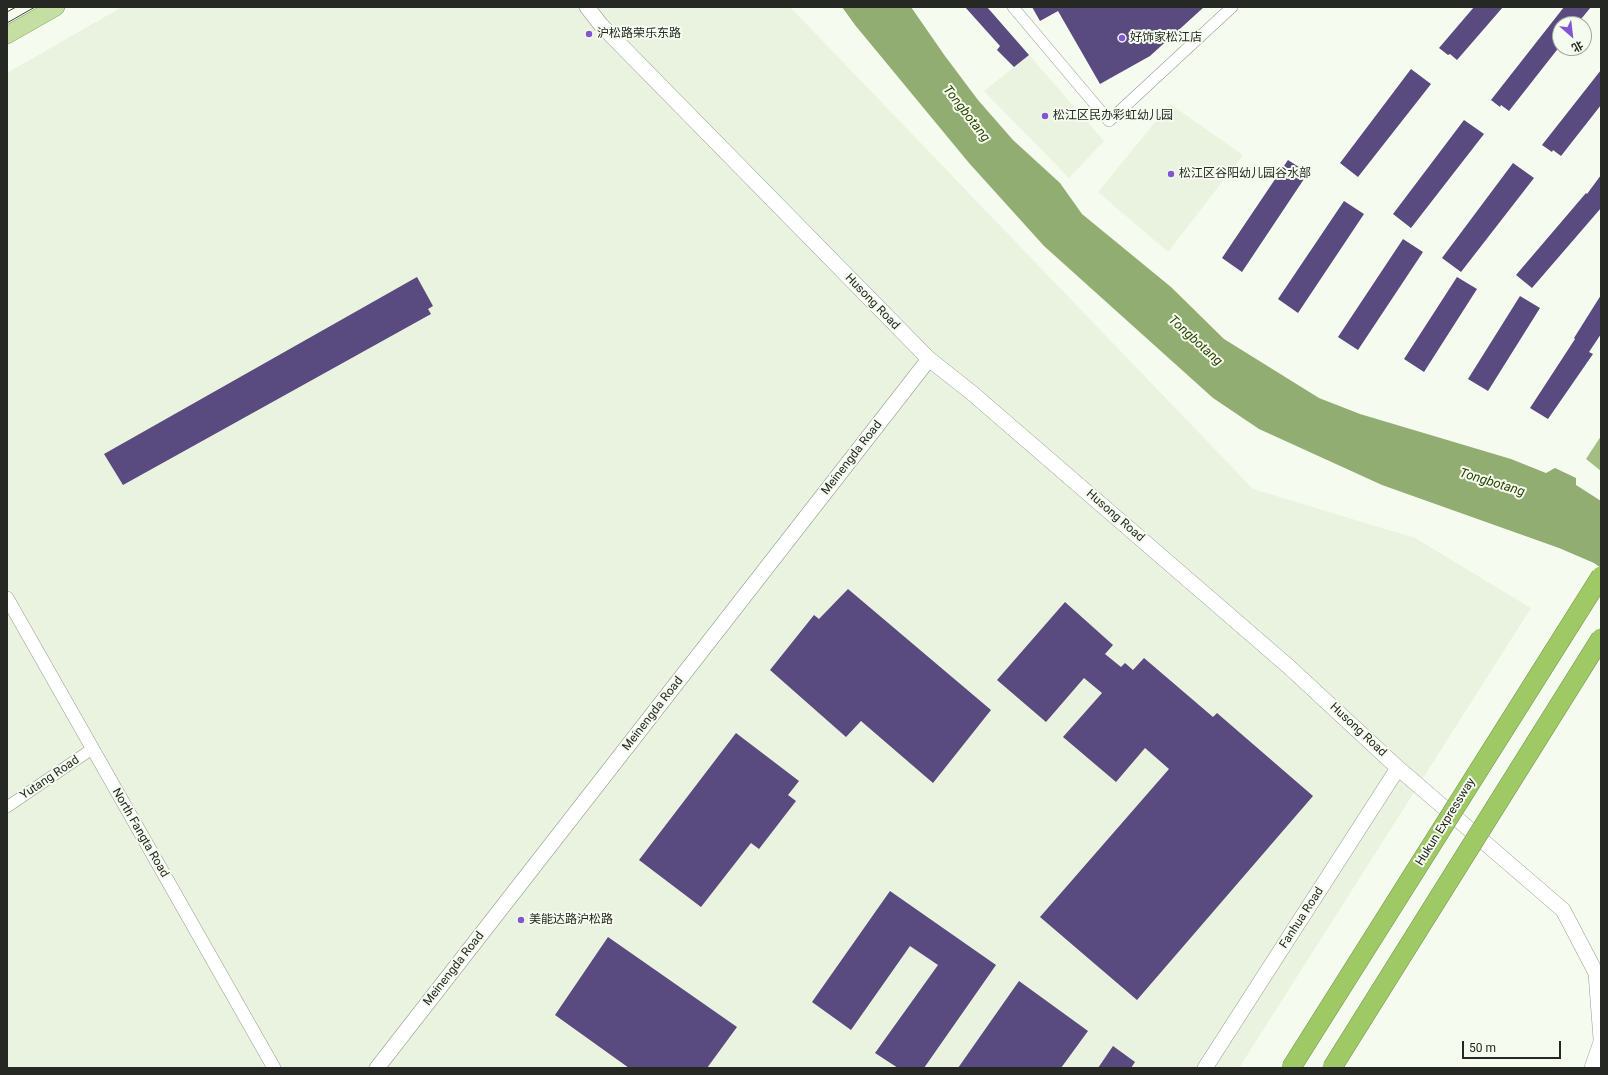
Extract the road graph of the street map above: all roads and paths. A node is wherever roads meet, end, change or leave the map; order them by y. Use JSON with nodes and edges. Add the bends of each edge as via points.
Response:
{"nodes":[{"id":1,"x":56,"y":7,"type":"edge"},
{"id":2,"x":586,"y":7,"type":"edge"},
{"id":3,"x":1013,"y":7,"type":"edge"},
{"id":4,"x":1232,"y":7,"type":"edge"},
{"id":5,"x":7,"y":35,"type":"edge"},
{"id":6,"x":929,"y":359,"type":"junction"},
{"id":7,"x":1601,"y":576,"type":"edge"},
{"id":8,"x":7,"y":598,"type":"edge"},
{"id":9,"x":1601,"y":638,"type":"edge"},
{"id":10,"x":92,"y":748,"type":"junction"},
{"id":11,"x":1398,"y":768,"type":"junction"},
{"id":12,"x":7,"y":807,"type":"edge"},
{"id":13,"x":1601,"y":1040,"type":"edge"},
{"id":14,"x":274,"y":1068,"type":"edge"},
{"id":15,"x":377,"y":1068,"type":"edge"},
{"id":16,"x":1205,"y":1068,"type":"edge"},
{"id":17,"x":1291,"y":1068,"type":"edge"},
{"id":18,"x":1332,"y":1068,"type":"edge"},
{"id":19,"x":1592,"y":1068,"type":"edge"}],
"edges":[{"from":1,"to":5,"type":"main road"},
{"from":2,"to":6,"type":"main road","name":"Husong Road"},
{"from":3,"to":4,"type":"street","via":[[1109,121]]},
{"from":6,"to":11,"type":"main road","name":"Husong Road","via":[[978,398],[1288,666]]},
{"from":6,"to":15,"type":"main road","name":"Meinengda Road"},
{"from":7,"to":17,"type":"highway","name":"Hukun Expressway","bridge":true},
{"from":8,"to":10,"type":"street","name":"North Fangta Road"},
{"from":9,"to":18,"type":"highway","bridge":true},
{"from":10,"to":12,"type":"street","name":"Yutang Road"},
{"from":10,"to":14,"type":"street","name":"North Fangta Road"},
{"from":11,"to":13,"type":"main road","name":"Husong Road","via":[[1563,910],[1596,973]]},
{"from":11,"to":16,"type":"main road","name":"Fanhua Road"},
{"from":13,"to":19,"type":"main road","name":"Husong Road"}]}
